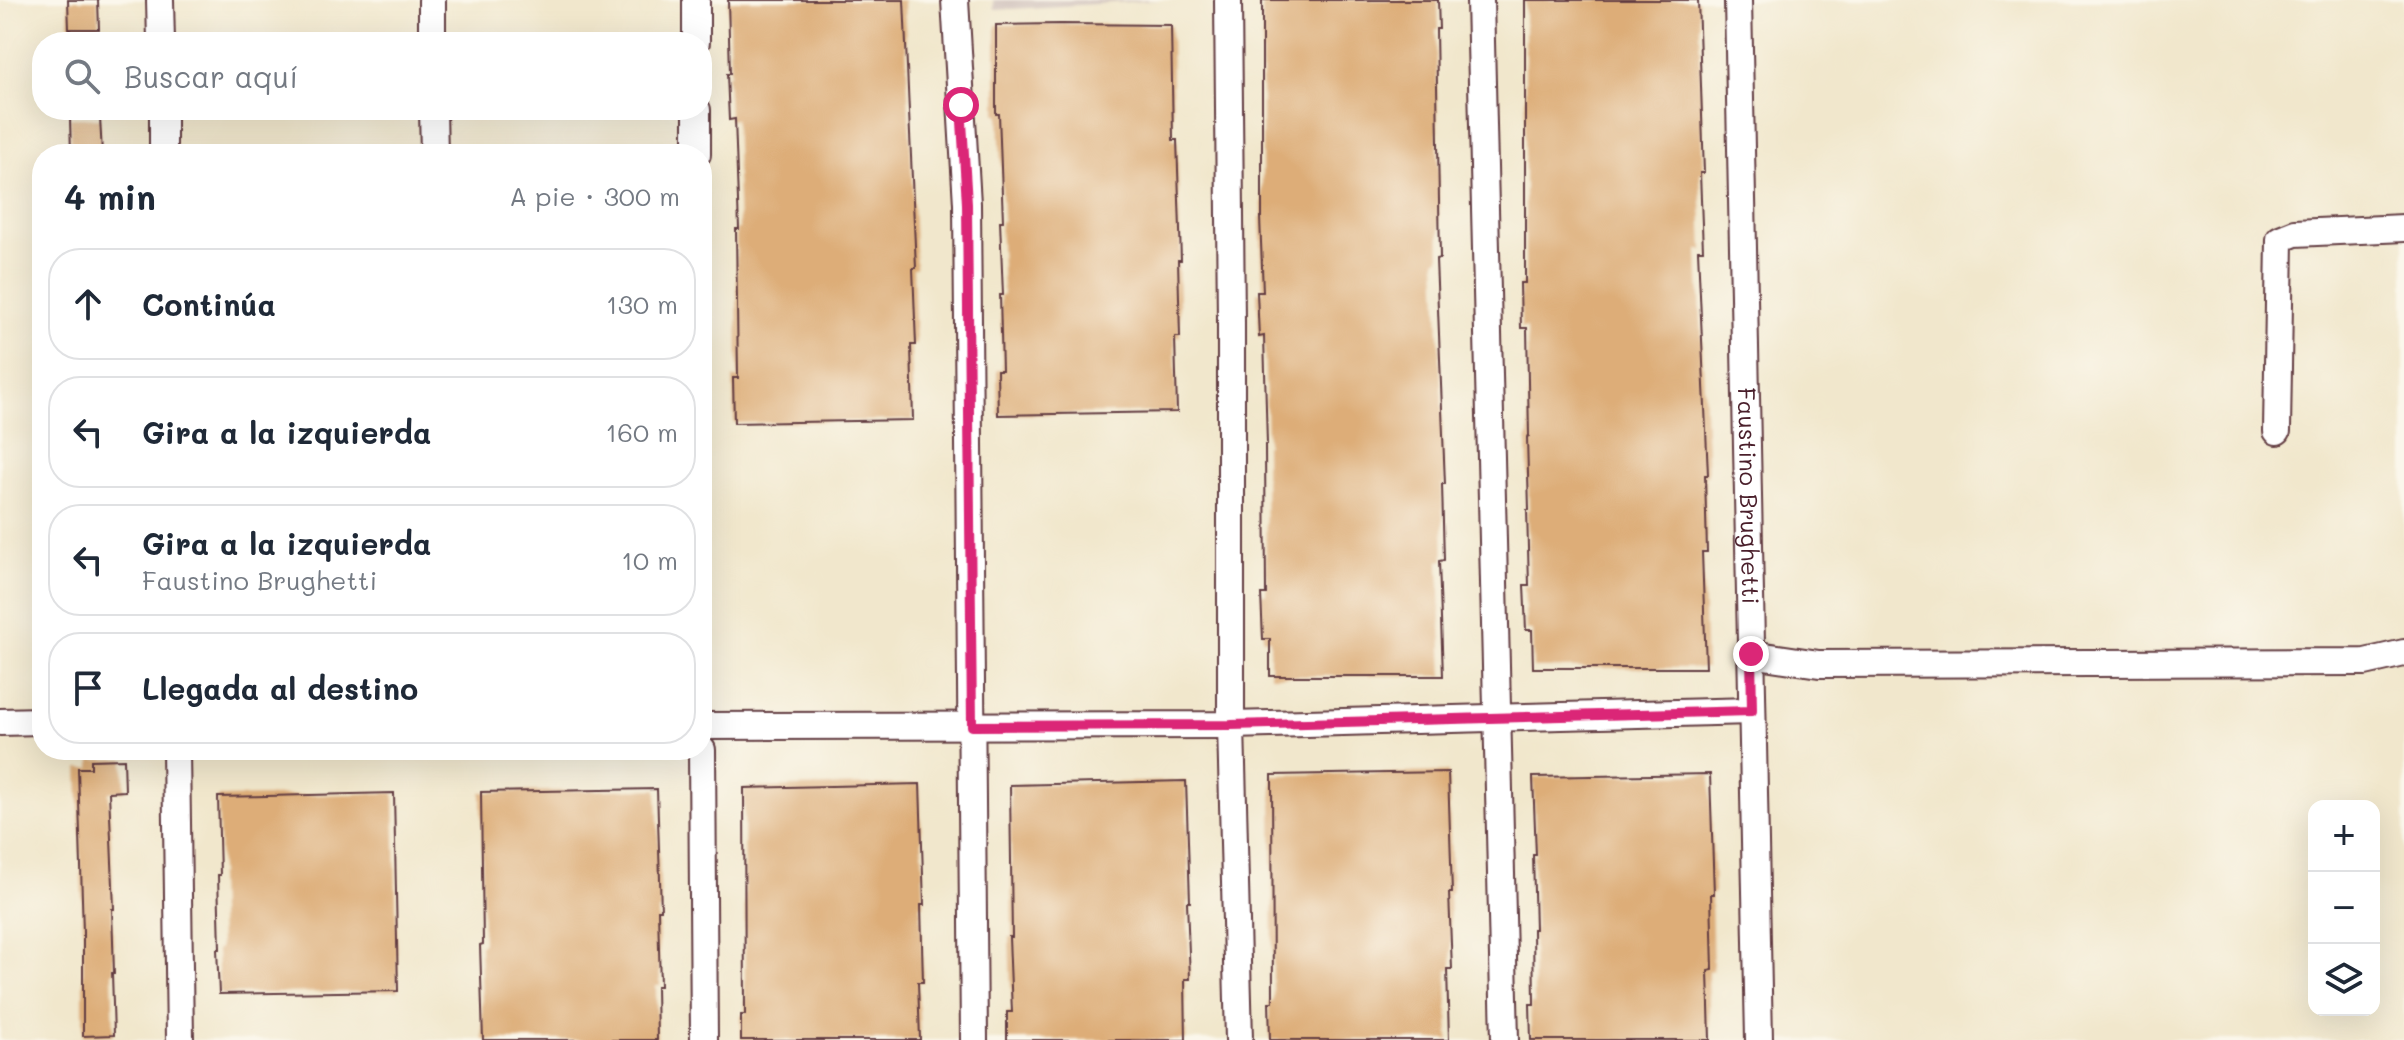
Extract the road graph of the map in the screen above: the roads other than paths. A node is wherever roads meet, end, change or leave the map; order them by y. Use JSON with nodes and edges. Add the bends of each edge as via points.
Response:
{"nodes":[{"id":1,"x":160,"y":0,"type":"edge"},
{"id":2,"x":432,"y":0,"type":"edge"},
{"id":3,"x":696,"y":0,"type":"edge"},
{"id":4,"x":955,"y":0,"type":"edge"},
{"id":5,"x":1228,"y":0,"type":"edge"},
{"id":6,"x":1480,"y":0,"type":"edge"},
{"id":7,"x":1738,"y":0,"type":"edge"},
{"id":8,"x":161,"y":32,"type":"edge"},
{"id":9,"x":432,"y":32,"type":"edge"},
{"id":10,"x":696,"y":32,"type":"edge"},
{"id":11,"x":163,"y":120,"type":"edge"},
{"id":12,"x":433,"y":120,"type":"edge"},
{"id":13,"x":697,"y":120,"type":"edge"},
{"id":14,"x":163,"y":144,"type":"edge"},
{"id":15,"x":434,"y":144,"type":"edge"},
{"id":16,"x":697,"y":144,"type":"edge"},
{"id":17,"x":2404,"y":228,"type":"edge"},
{"id":18,"x":2277,"y":431,"type":"dead end"},
{"id":19,"x":2404,"y":653,"type":"edge"},
{"id":20,"x":1751,"y":654,"type":"junction"},
{"id":21,"x":1752,"y":711,"type":"junction"},
{"id":22,"x":1498,"y":718,"type":"junction"},
{"id":23,"x":32,"y":721,"type":"edge"},
{"id":24,"x":0,"y":722,"type":"edge"},
{"id":25,"x":1231,"y":725,"type":"junction"},
{"id":26,"x":712,"y":726,"type":"edge"},
{"id":27,"x":972,"y":726,"type":"junction"},
{"id":28,"x":176,"y":760,"type":"edge"},
{"id":29,"x":702,"y":760,"type":"edge"},
{"id":30,"x":180,"y":1040,"type":"edge"},
{"id":31,"x":704,"y":1040,"type":"edge"},
{"id":32,"x":974,"y":1040,"type":"edge"},
{"id":33,"x":1239,"y":1040,"type":"edge"},
{"id":34,"x":1505,"y":1040,"type":"edge"},
{"id":35,"x":1759,"y":1040,"type":"edge"}],
"edges":[{"from":1,"to":8,"type":"street"},
{"from":2,"to":9,"type":"street"},
{"from":3,"to":10,"type":"street"},
{"from":4,"to":27,"type":"street","via":[[967,204]]},
{"from":5,"to":25,"type":"street"},
{"from":6,"to":22,"type":"street"},
{"from":7,"to":20,"type":"street","name":"Faustino Brughetti"},
{"from":11,"to":14,"type":"street"},
{"from":12,"to":15,"type":"street"},
{"from":13,"to":16,"type":"street"},
{"from":17,"to":18,"type":"street","via":[[2295,233],[2280,239]]},
{"from":19,"to":20,"type":"street","via":[[2365,662],[1850,664]]},
{"from":20,"to":21,"type":"street","name":"Faustino Brughetti"},
{"from":21,"to":22,"type":"street"},
{"from":21,"to":35,"type":"street","name":"Faustino Brughetti"},
{"from":22,"to":25,"type":"street"},
{"from":22,"to":34,"type":"street"},
{"from":23,"to":24,"type":"street"},
{"from":25,"to":27,"type":"street"},
{"from":25,"to":33,"type":"street"},
{"from":26,"to":27,"type":"street"},
{"from":27,"to":32,"type":"street"},
{"from":28,"to":30,"type":"street"},
{"from":29,"to":31,"type":"street"}]}
